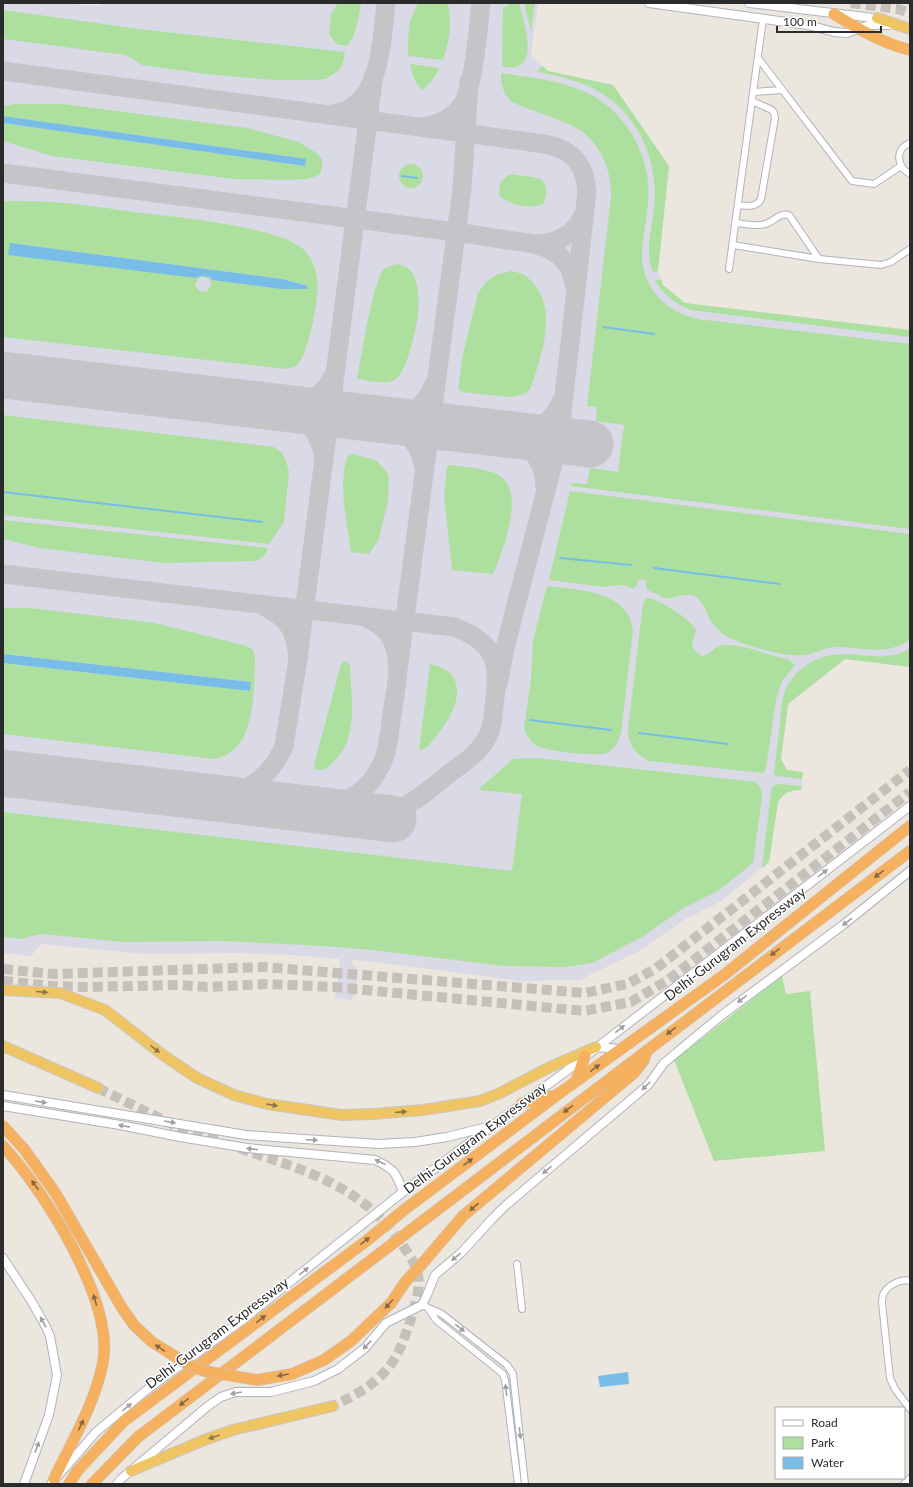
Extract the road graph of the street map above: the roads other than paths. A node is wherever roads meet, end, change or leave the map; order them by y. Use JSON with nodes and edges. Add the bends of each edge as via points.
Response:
{"nodes":[{"id":1,"x":650,"y":3,"type":"edge"},
{"id":2,"x":749,"y":3,"type":"edge"},
{"id":3,"x":834,"y":14,"type":"junction"},
{"id":4,"x":877,"y":18,"type":"junction"},
{"id":5,"x":763,"y":19,"type":"junction"},
{"id":6,"x":910,"y":23,"type":"edge"},
{"id":7,"x":899,"y":26,"type":"junction"},
{"id":8,"x":858,"y":29,"type":"junction"},
{"id":9,"x":910,"y":29,"type":"edge"},
{"id":10,"x":910,"y":50,"type":"edge"},
{"id":11,"x":758,"y":58,"type":"junction"},
{"id":12,"x":782,"y":90,"type":"junction"},
{"id":13,"x":753,"y":92,"type":"junction"},
{"id":14,"x":752,"y":101,"type":"junction"},
{"id":15,"x":910,"y":143,"type":"edge"},
{"id":16,"x":900,"y":166,"type":"junction"},
{"id":17,"x":910,"y":174,"type":"edge"},
{"id":18,"x":738,"y":205,"type":"junction"},
{"id":19,"x":736,"y":223,"type":"junction"},
{"id":20,"x":732,"y":245,"type":"junction"},
{"id":21,"x":910,"y":249,"type":"edge"},
{"id":22,"x":819,"y":259,"type":"junction"},
{"id":23,"x":729,"y":269,"type":"dead end"},
{"id":24,"x":910,"y":806,"type":"edge"},
{"id":25,"x":910,"y":826,"type":"edge"},
{"id":26,"x":910,"y":851,"type":"edge"},
{"id":27,"x":910,"y":871,"type":"edge"},
{"id":28,"x":3,"y":990,"type":"edge"},
{"id":29,"x":3,"y":1046,"type":"edge"},
{"id":30,"x":596,"y":1047,"type":"junction"},
{"id":31,"x":620,"y":1049,"type":"junction"},
{"id":32,"x":648,"y":1049,"type":"junction"},
{"id":33,"x":585,"y":1056,"type":"junction"},
{"id":34,"x":576,"y":1081,"type":"junction"},
{"id":35,"x":98,"y":1088,"type":"tunnel mouth"},
{"id":36,"x":3,"y":1095,"type":"edge"},
{"id":37,"x":557,"y":1095,"type":"junction"},
{"id":38,"x":522,"y":1103,"type":"junction"},
{"id":39,"x":3,"y":1106,"type":"edge"},
{"id":40,"x":3,"y":1126,"type":"edge"},
{"id":41,"x":492,"y":1126,"type":"junction"},
{"id":42,"x":3,"y":1146,"type":"edge"},
{"id":43,"x":403,"y":1192,"type":"junction"},
{"id":44,"x":3,"y":1258,"type":"edge"},
{"id":45,"x":517,"y":1264,"type":"dead end"},
{"id":46,"x":910,"y":1281,"type":"edge"},
{"id":47,"x":424,"y":1306,"type":"junction"},
{"id":48,"x":522,"y":1309,"type":"dead end"},
{"id":49,"x":333,"y":1406,"type":"tunnel mouth"},
{"id":50,"x":910,"y":1409,"type":"edge"},
{"id":51,"x":131,"y":1471,"type":"junction"},
{"id":52,"x":910,"y":1478,"type":"edge"},
{"id":53,"x":52,"y":1482,"type":"edge"},
{"id":54,"x":24,"y":1484,"type":"edge"},
{"id":55,"x":69,"y":1484,"type":"edge"},
{"id":56,"x":92,"y":1484,"type":"edge"},
{"id":57,"x":117,"y":1484,"type":"edge"},
{"id":58,"x":518,"y":1484,"type":"edge"},
{"id":59,"x":526,"y":1484,"type":"edge"},
{"id":60,"x":904,"y":1484,"type":"edge"}],
"edges":[{"from":1,"to":5,"type":"main road"},
{"from":2,"to":3,"type":"main road"},
{"from":3,"to":4,"type":"main road"},
{"from":3,"to":8,"type":"highway"},
{"from":4,"to":6,"type":"main road"},
{"from":4,"to":7,"type":"highway"},
{"from":5,"to":8,"type":"main road","via":[[808,25],[834,32],[847,33]]},
{"from":5,"to":11,"type":"street"},
{"from":7,"to":8,"type":"main road","via":[[880,24]]},
{"from":7,"to":9,"type":"highway"},
{"from":8,"to":10,"type":"highway","via":[[892,46]]},
{"from":11,"to":12,"type":"street"},
{"from":11,"to":13,"type":"street"},
{"from":12,"to":13,"type":"street"},
{"from":12,"to":16,"type":"street","via":[[852,181],[874,184]]},
{"from":13,"to":14,"type":"street"},
{"from":14,"to":18,"type":"street"},
{"from":14,"to":18,"type":"street","via":[[772,110],[775,118],[761,200],[753,206]]},
{"from":15,"to":16,"type":"street","via":[[902,148],[899,154]]},
{"from":16,"to":17,"type":"street"},
{"from":18,"to":19,"type":"street"},
{"from":19,"to":20,"type":"street"},
{"from":19,"to":22,"type":"street","via":[[762,225],[781,215],[789,215]]},
{"from":20,"to":22,"type":"street"},
{"from":20,"to":23,"type":"street"},
{"from":21,"to":22,"type":"street","via":[[885,265]]},
{"from":30,"to":24,"type":"main road","one_way":true},
{"from":25,"to":31,"type":"highway","name":"Delhi-Gurugram Expressway","via":[[724,975]]},
{"from":26,"to":32,"type":"highway","one_way":true},
{"from":27,"to":47,"type":"main road","one_way":true,"via":[[843,925],[722,1015],[664,1063],[648,1084],[505,1206],[462,1252],[434,1275]]},
{"from":28,"to":30,"type":"highway","one_way":true,"via":[[60,993],[105,1010],[197,1078],[234,1095],[267,1104],[342,1115],[424,1110],[480,1101]]},
{"from":29,"to":35,"type":"highway"},
{"from":30,"to":31,"type":"main road"},
{"from":30,"to":33,"type":"main road"},
{"from":34,"to":31,"type":"highway","name":"Delhi-Gurugram Expressway","one_way":true},
{"from":32,"to":40,"type":"highway","one_way":true,"bridge":true,"via":[[644,1060],[634,1073],[463,1216],[406,1281],[391,1303],[351,1341],[324,1360],[292,1374],[257,1380],[204,1371],[188,1365],[152,1342],[134,1325],[56,1194],[24,1149]]},
{"from":32,"to":56,"type":"highway","one_way":true,"via":[[138,1437]]},
{"from":33,"to":34,"type":"highway"},
{"from":33,"to":38,"type":"main road"},
{"from":34,"to":37,"type":"highway","name":"Delhi-Gurugram Expressway"},
{"from":36,"to":41,"type":"main road","one_way":true,"via":[[246,1135],[379,1144],[447,1137]]},
{"from":37,"to":38,"type":"highway"},
{"from":55,"to":37,"type":"highway","name":"Delhi-Gurugram Expressway","one_way":true,"via":[[78,1470],[124,1421]]},
{"from":38,"to":41,"type":"main road"},
{"from":43,"to":39,"type":"main road","one_way":true,"via":[[393,1169],[375,1160],[247,1148]]},
{"from":41,"to":43,"type":"main road"},
{"from":53,"to":42,"type":"highway","one_way":true,"via":[[92,1403],[103,1360],[102,1330],[94,1296],[75,1254],[44,1199]]},
{"from":53,"to":43,"type":"main road","one_way":true,"via":[[96,1432]]},
{"from":54,"to":44,"type":"main road","one_way":true,"via":[[49,1415],[57,1376],[46,1327]]},
{"from":45,"to":48,"type":"street"},
{"from":46,"to":50,"type":"street","via":[[902,1280],[886,1290],[882,1296],[882,1303],[890,1378]]},
{"from":47,"to":51,"type":"main road","one_way":true,"via":[[386,1323],[365,1348],[338,1369],[314,1381],[271,1392],[236,1392],[221,1397]]},
{"from":58,"to":47,"type":"street","one_way":true,"via":[[503,1374],[436,1320]]},
{"from":47,"to":59,"type":"street","one_way":true,"via":[[442,1314],[507,1365],[513,1374]]},
{"from":49,"to":51,"type":"highway","one_way":true,"via":[[233,1430]]},
{"from":51,"to":57,"type":"main road"},
{"from":52,"to":60,"type":"street"}]}
